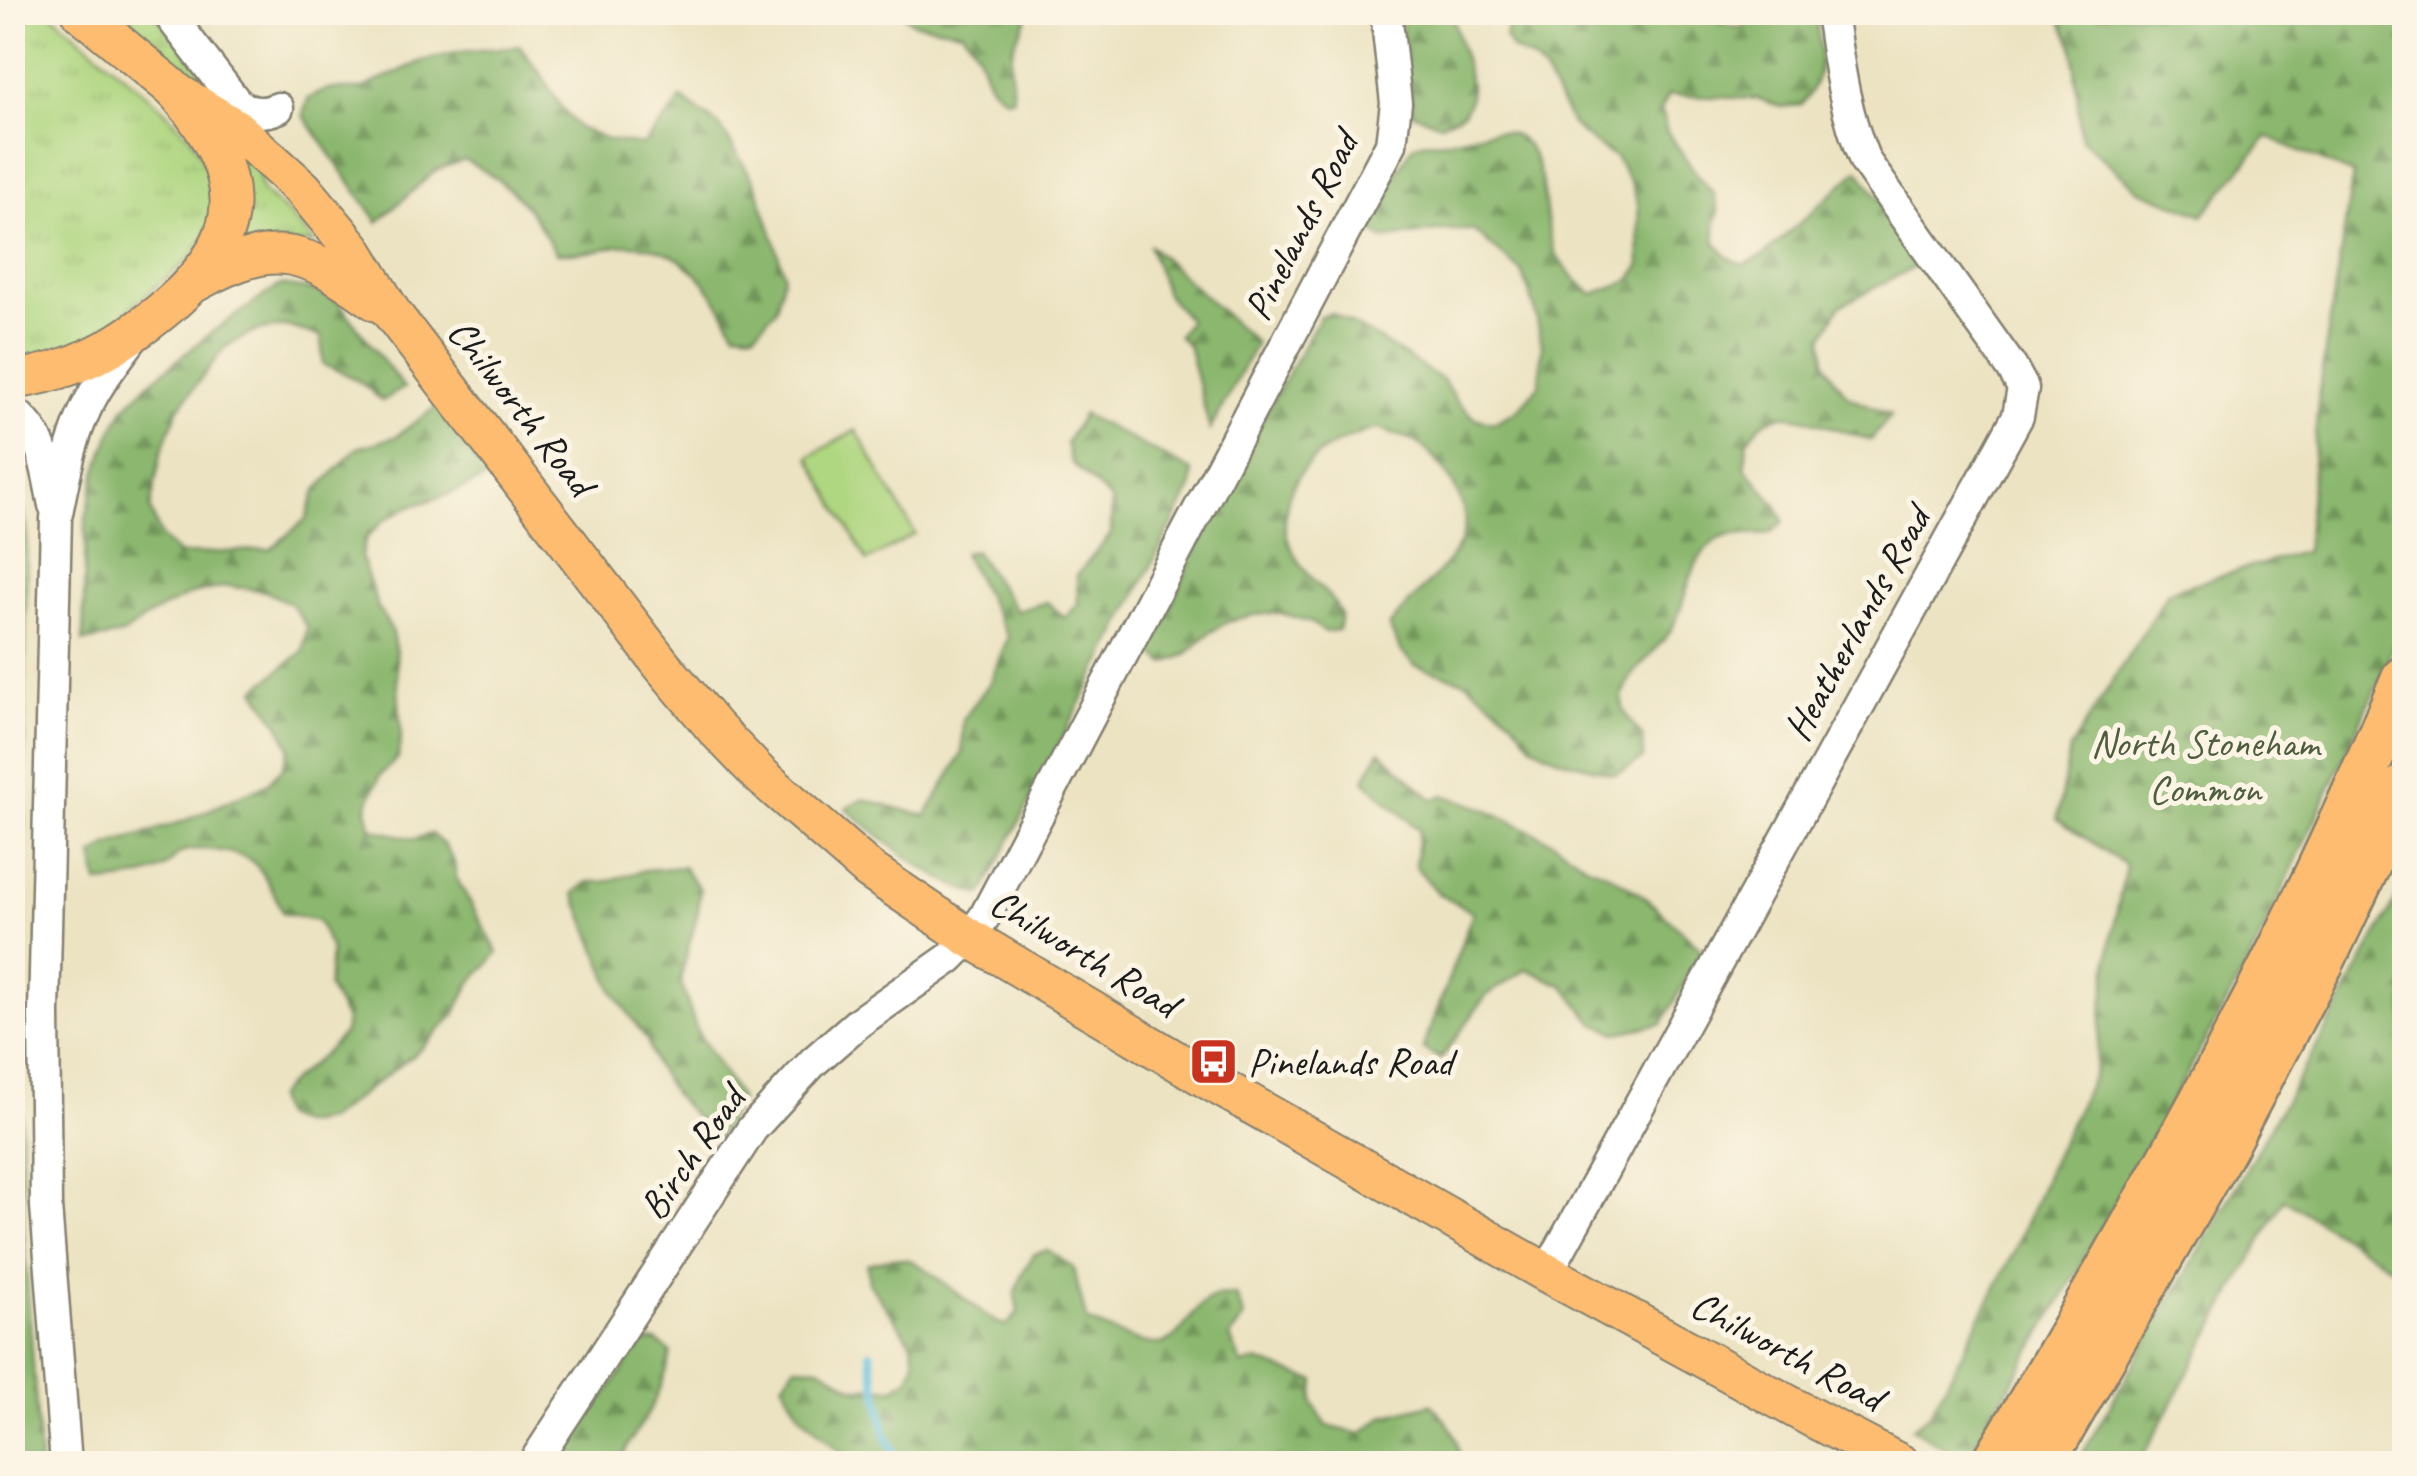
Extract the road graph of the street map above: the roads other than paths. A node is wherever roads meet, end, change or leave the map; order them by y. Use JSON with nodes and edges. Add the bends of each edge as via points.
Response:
{"nodes":[{"id":1,"x":81,"y":12,"type":"edge"},
{"id":2,"x":167,"y":12,"type":"edge"},
{"id":3,"x":1386,"y":12,"type":"edge"},
{"id":4,"x":1831,"y":12,"type":"edge"},
{"id":5,"x":179,"y":94,"type":"junction"},
{"id":6,"x":278,"y":108,"type":"dead end"},
{"id":7,"x":192,"y":284,"type":"junction"},
{"id":8,"x":391,"y":312,"type":"junction"},
{"id":9,"x":136,"y":333,"type":"junction"},
{"id":10,"x":12,"y":380,"type":"edge"},
{"id":11,"x":13,"y":411,"type":"edge"},
{"id":12,"x":56,"y":518,"type":"junction"},
{"id":13,"x":2404,"y":679,"type":"edge"},
{"id":14,"x":2404,"y":788,"type":"edge"},
{"id":15,"x":970,"y":938,"type":"junction"},
{"id":16,"x":1547,"y":1273,"type":"junction"},
{"id":17,"x":1889,"y":1457,"type":"edge"},
{"id":18,"x":66,"y":1464,"type":"edge"},
{"id":19,"x":534,"y":1464,"type":"edge"},
{"id":20,"x":1994,"y":1464,"type":"edge"},
{"id":21,"x":2041,"y":1464,"type":"edge"}],
"edges":[{"from":1,"to":5,"type":"main road"},
{"from":2,"to":6,"type":"street","via":[[228,74],[236,102],[252,112]]},
{"from":3,"to":15,"type":"street","name":"Pinelands Road","via":[[1396,103],[1391,144]]},
{"from":4,"to":16,"type":"street","name":"Heatherlands Road","via":[[1851,126],[1865,161],[2018,378],[2018,416]]},
{"from":5,"to":7,"type":"main road","via":[[213,145],[230,207],[220,246]]},
{"from":5,"to":8,"type":"main road","name":"Chilworth Road","via":[[235,128],[303,189],[352,248]]},
{"from":7,"to":8,"type":"main road","name":"Chilworth Road","via":[[243,260],[292,256],[320,263]]},
{"from":7,"to":9,"type":"main road"},
{"from":8,"to":15,"type":"main road","name":"Chilworth Road","via":[[714,727],[869,870]]},
{"from":9,"to":10,"type":"main road","via":[[81,364]]},
{"from":9,"to":12,"type":"street","via":[[80,421]]},
{"from":11,"to":12,"type":"street","via":[[42,446]]},
{"from":12,"to":18,"type":"street","via":[[44,1052],[46,1206]]},
{"from":13,"to":20,"type":"highway","via":[[2268,979]]},
{"from":14,"to":21,"type":"highway","via":[[2224,1146]]},
{"from":15,"to":16,"type":"main road","name":"Chilworth Road"},
{"from":15,"to":19,"type":"street","name":"Birch Road","via":[[858,1022],[752,1130]]},
{"from":16,"to":17,"type":"main road","name":"Chilworth Road"}]}
